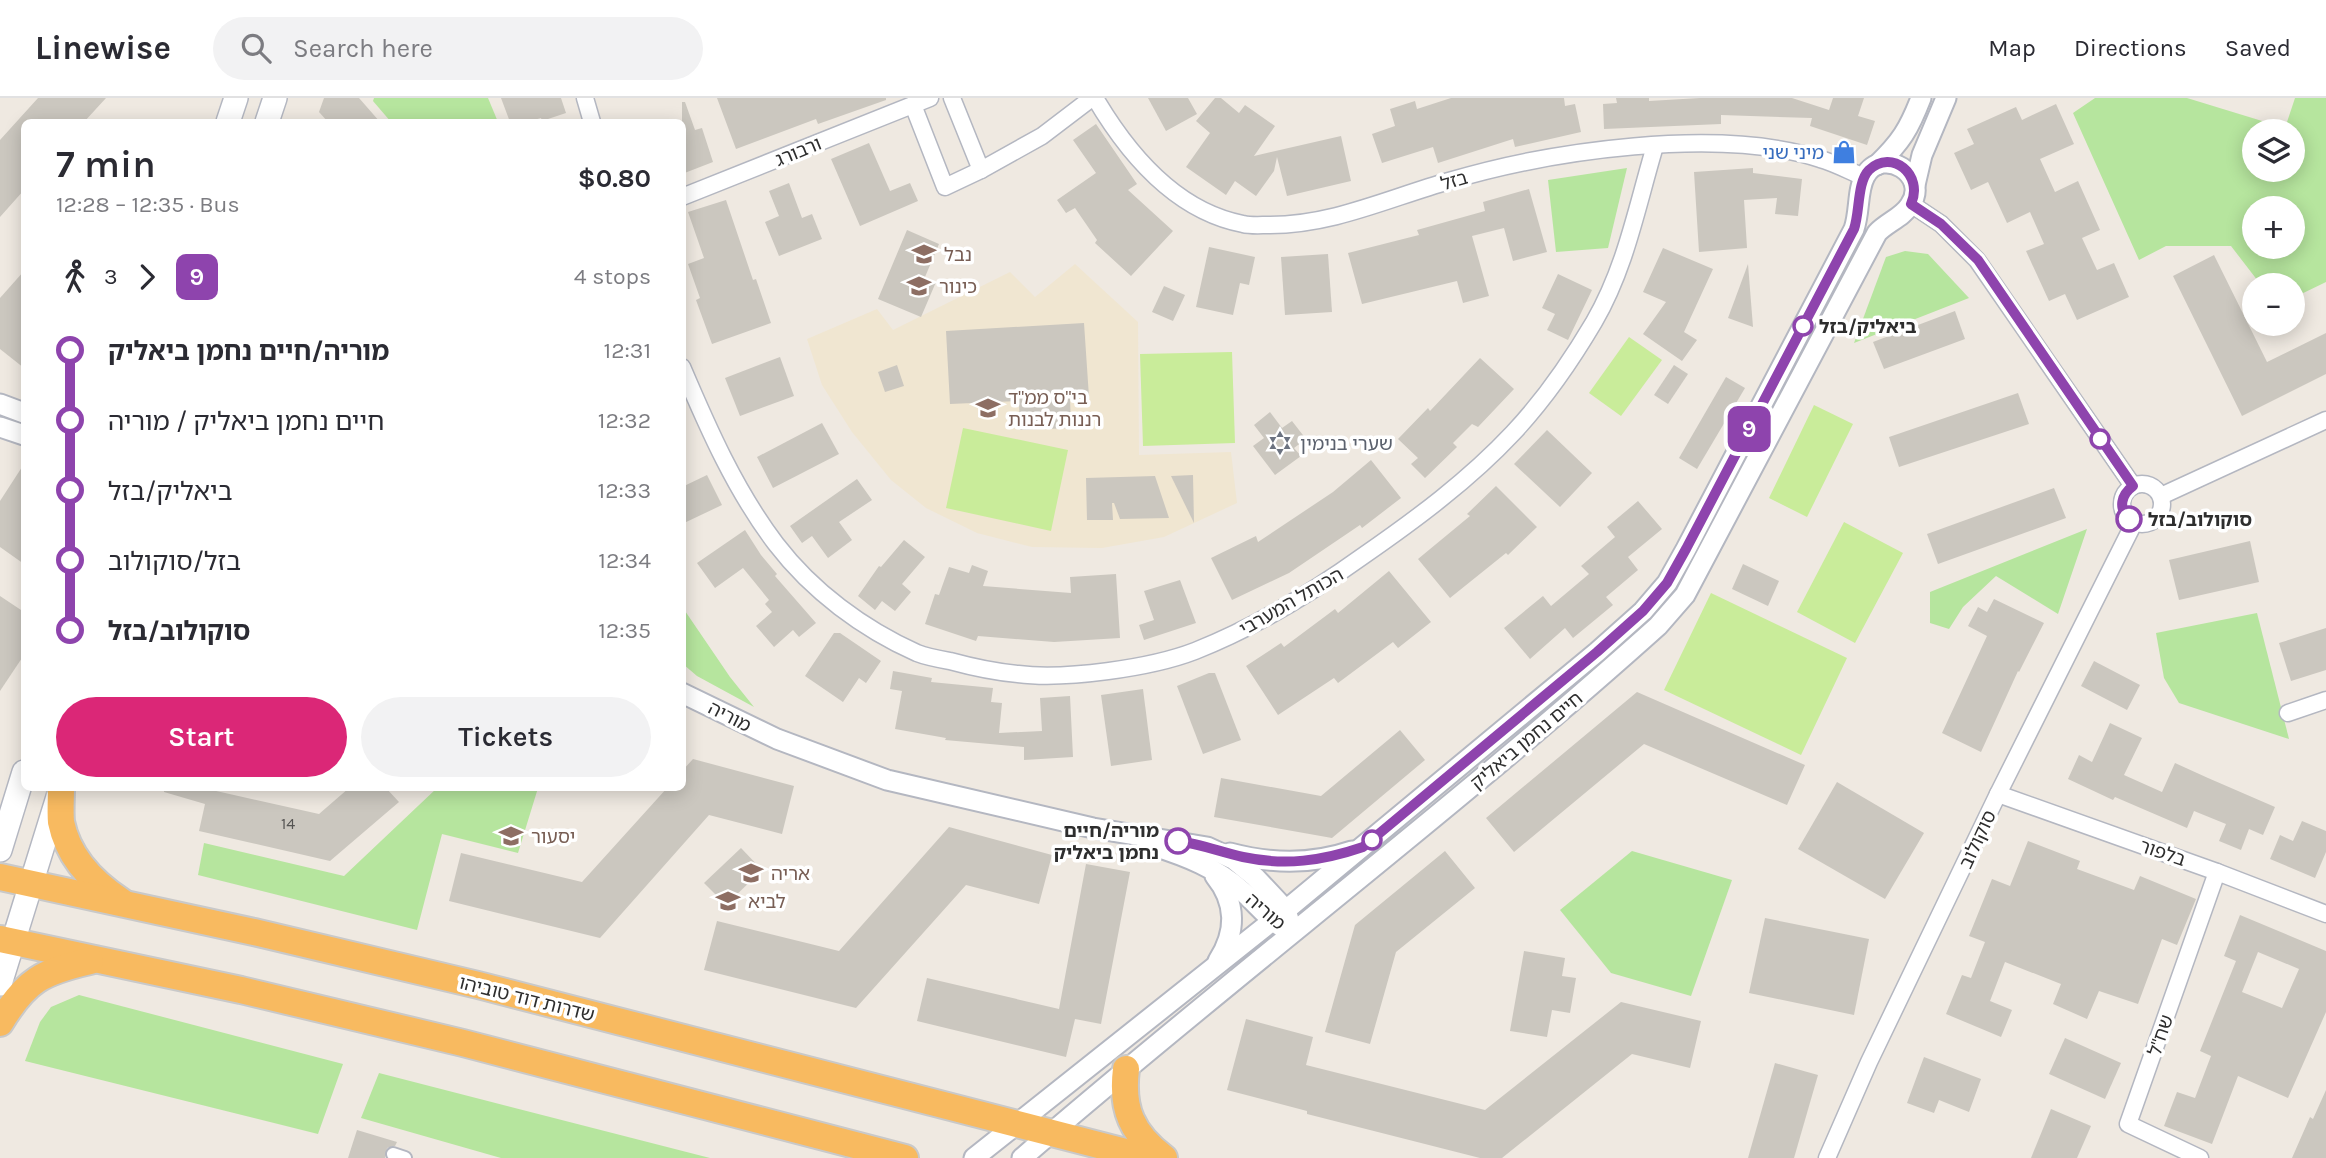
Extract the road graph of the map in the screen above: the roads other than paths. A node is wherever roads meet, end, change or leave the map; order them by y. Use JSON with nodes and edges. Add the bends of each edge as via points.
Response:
{"nodes":[{"id":1,"x":236,"y":98,"type":"edge"},
{"id":2,"x":275,"y":98,"type":"edge"},
{"id":3,"x":584,"y":98,"type":"edge"},
{"id":4,"x":930,"y":98,"type":"edge"},
{"id":5,"x":952,"y":98,"type":"edge"},
{"id":6,"x":1093,"y":98,"type":"edge"},
{"id":7,"x":1921,"y":98,"type":"edge"},
{"id":8,"x":1946,"y":98,"type":"edge"},
{"id":9,"x":913,"y":105,"type":"junction"},
{"id":10,"x":229,"y":119,"type":"edge"},
{"id":11,"x":268,"y":119,"type":"edge"},
{"id":12,"x":591,"y":119,"type":"edge"},
{"id":13,"x":1655,"y":146,"type":"junction"},
{"id":14,"x":981,"y":170,"type":"junction"},
{"id":15,"x":1867,"y":179,"type":"junction"},
{"id":16,"x":686,"y":195,"type":"edge"},
{"id":17,"x":1908,"y":201,"type":"junction"},
{"id":18,"x":686,"y":376,"type":"edge"},
{"id":19,"x":0,"y":404,"type":"edge"},
{"id":20,"x":21,"y":412,"type":"edge"},
{"id":21,"x":2326,"y":421,"type":"edge"},
{"id":22,"x":0,"y":427,"type":"edge"},
{"id":23,"x":21,"y":434,"type":"edge"},
{"id":24,"x":2133,"y":486,"type":"junction"},
{"id":25,"x":2161,"y":496,"type":"junction"},
{"id":26,"x":2134,"y":523,"type":"junction"},
{"id":27,"x":686,"y":694,"type":"edge"},
{"id":28,"x":2326,"y":700,"type":"edge"},
{"id":29,"x":2288,"y":713,"type":"dead end"},
{"id":30,"x":21,"y":782,"type":"edge"},
{"id":31,"x":60,"y":791,"type":"edge"},
{"id":32,"x":61,"y":791,"type":"edge"},
{"id":33,"x":1998,"y":794,"type":"junction"},
{"id":34,"x":1363,"y":847,"type":"junction"},
{"id":35,"x":0,"y":850,"type":"edge"},
{"id":36,"x":1206,"y":856,"type":"junction"},
{"id":37,"x":2217,"y":872,"type":"junction"},
{"id":38,"x":0,"y":877,"type":"edge"},
{"id":39,"x":32,"y":884,"type":"junction"},
{"id":40,"x":128,"y":905,"type":"junction"},
{"id":41,"x":2326,"y":914,"type":"edge"},
{"id":42,"x":1279,"y":915,"type":"junction"},
{"id":43,"x":1292,"y":934,"type":"junction"},
{"id":44,"x":7,"y":940,"type":"edge"},
{"id":45,"x":97,"y":960,"type":"junction"},
{"id":46,"x":1213,"y":968,"type":"junction"},
{"id":47,"x":0,"y":985,"type":"edge"},
{"id":48,"x":0,"y":1023,"type":"edge"},
{"id":49,"x":1126,"y":1069,"type":"junction"},
{"id":50,"x":1014,"y":1124,"type":"junction"},
{"id":51,"x":1050,"y":1133,"type":"junction"},
{"id":52,"x":812,"y":1134,"type":"junction"},
{"id":53,"x":842,"y":1158,"type":"edge"},
{"id":54,"x":905,"y":1158,"type":"edge"},
{"id":55,"x":974,"y":1158,"type":"edge"},
{"id":56,"x":1022,"y":1158,"type":"edge"},
{"id":57,"x":1149,"y":1158,"type":"edge"},
{"id":58,"x":1164,"y":1158,"type":"edge"},
{"id":59,"x":1828,"y":1158,"type":"edge"},
{"id":60,"x":2200,"y":1158,"type":"edge"}],
"edges":[{"from":1,"to":10,"type":"main road"},
{"from":2,"to":11,"type":"main road"},
{"from":3,"to":12,"type":"street"},
{"from":4,"to":9,"type":"street","name":"ורבורג"},
{"from":5,"to":14,"type":"street"},
{"from":6,"to":13,"type":"street","name":"בזל","via":[[1145,169],[1209,214],[1245,225],[1331,219],[1501,168]]},
{"from":6,"to":14,"type":"street","via":[[1042,135]]},
{"from":7,"to":15,"type":"street","via":[[1898,145]]},
{"from":8,"to":17,"type":"street"},
{"from":9,"to":14,"type":"street","via":[[945,187]]},
{"from":9,"to":16,"type":"street","name":"ורבורג"},
{"from":13,"to":15,"type":"street","name":"בזל","via":[[1723,143],[1776,149],[1819,158]]},
{"from":13,"to":18,"type":"street","name":"הכותל המערבי","via":[[1619,269],[1595,320],[1539,404],[1510,436],[1456,486],[1319,588],[1255,625],[1192,652],[1142,666],[1022,675],[919,654],[857,621],[786,555],[744,498]]},
{"from":15,"to":17,"type":"street","via":[[1885,163],[1901,166],[1908,171]]},
{"from":15,"to":17,"type":"street","via":[[1864,203],[1875,214],[1891,217]]},
{"from":15,"to":34,"type":"street","name":"חיים נחמן ביאליק","via":[[1854,229],[1667,583],[1597,652]]},
{"from":17,"to":24,"type":"street","via":[[1941,224],[1978,260]]},
{"from":17,"to":43,"type":"street","name":"חיים נחמן ביאליק","via":[[1877,233],[1685,595],[1611,668]]},
{"from":19,"to":20,"type":"street"},
{"from":21,"to":25,"type":"street"},
{"from":22,"to":23,"type":"street"},
{"from":24,"to":25,"type":"street","via":[[2152,486]]},
{"from":24,"to":26,"type":"street","via":[[2122,502],[2124,514]]},
{"from":25,"to":26,"type":"street","via":[[2162,510],[2154,521]]},
{"from":26,"to":33,"type":"street","name":"סוקולוב"},
{"from":27,"to":36,"type":"street","name":"מוריה","via":[[777,739],[887,780]]},
{"from":28,"to":29,"type":"street"},
{"from":30,"to":35,"type":"main road"},
{"from":31,"to":39,"type":"main road"},
{"from":32,"to":40,"type":"highway","via":[[61,822],[84,871]]},
{"from":33,"to":37,"type":"street","name":"בלפור"},
{"from":33,"to":59,"type":"street","name":"סוקולוב"},
{"from":34,"to":36,"type":"street","via":[[1320,860]]},
{"from":34,"to":42,"type":"street","name":"חיים נחמן ביאליק"},
{"from":36,"to":42,"type":"street","name":"מוריה","via":[[1236,885]]},
{"from":36,"to":46,"type":"street","via":[[1227,892],[1232,915],[1228,942]]},
{"from":37,"to":41,"type":"street","name":"בלפור"},
{"from":37,"to":60,"type":"street","name":"שח\"ל","via":[[2129,1124]]},
{"from":38,"to":39,"type":"highway","name":"שדרות דוד טוביהו"},
{"from":39,"to":40,"type":"highway","name":"שדרות דוד טוביהו"},
{"from":39,"to":44,"type":"main road"},
{"from":40,"to":50,"type":"highway","name":"שדרות דוד טוביהו","via":[[478,985]]},
{"from":42,"to":43,"type":"street","name":"מוריה"},
{"from":42,"to":46,"type":"street","name":"חיים נחמן ביאליק"},
{"from":43,"to":49,"type":"street","name":"חיים נחמן ביאליק"},
{"from":44,"to":45,"type":"highway"},
{"from":44,"to":47,"type":"main road"},
{"from":45,"to":48,"type":"highway","via":[[40,976]]},
{"from":45,"to":52,"type":"highway","via":[[436,1036]]},
{"from":46,"to":50,"type":"street","name":"חיים נחמן ביאליק"},
{"from":49,"to":51,"type":"street","name":"חיים נחמן ביאליק"},
{"from":49,"to":58,"type":"highway","via":[[1125,1098],[1134,1126],[1144,1142]]},
{"from":50,"to":51,"type":"highway","name":"שדרות דוד טוביהו"},
{"from":50,"to":55,"type":"street","name":"חיים נחמן ביאליק"},
{"from":51,"to":56,"type":"street","name":"חיים נחמן ביאליק"},
{"from":51,"to":57,"type":"highway","name":"שדרות דוד טוביהו"},
{"from":52,"to":53,"type":"highway"},
{"from":52,"to":54,"type":"highway"}]}
